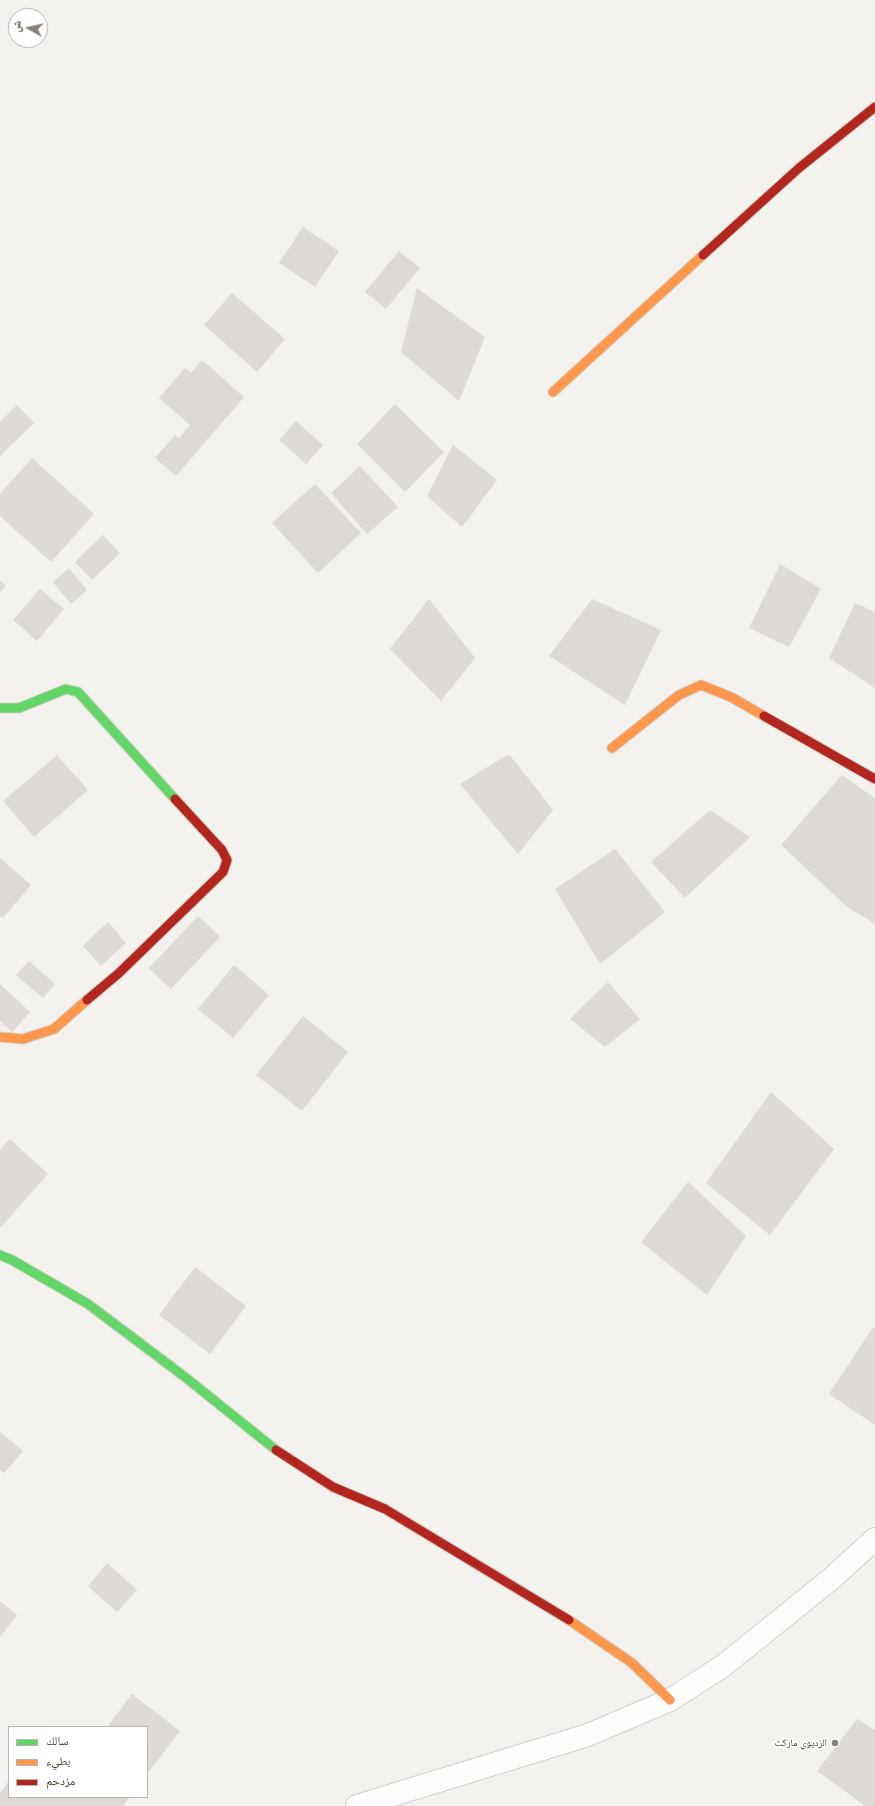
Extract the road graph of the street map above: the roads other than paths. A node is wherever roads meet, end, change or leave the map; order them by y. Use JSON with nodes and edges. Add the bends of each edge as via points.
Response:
{"nodes":[{"id":1,"x":875,"y":107,"type":"edge"},
{"id":2,"x":553,"y":392,"type":"dead end"},
{"id":3,"x":0,"y":708,"type":"edge"},
{"id":4,"x":612,"y":748,"type":"dead end"},
{"id":5,"x":875,"y":779,"type":"edge"},
{"id":6,"x":0,"y":1037,"type":"edge"},
{"id":7,"x":0,"y":1255,"type":"edge"},
{"id":8,"x":875,"y":1539,"type":"edge"},
{"id":9,"x":670,"y":1700,"type":"junction"},
{"id":10,"x":357,"y":1806,"type":"edge"}],
"edges":[{"from":1,"to":2,"type":"street","via":[[799,168]]},
{"from":3,"to":6,"type":"street","via":[[19,708],[66,689],[78,692],[222,850],[227,860],[223,872],[218,877],[119,973],[54,1029],[23,1039]]},
{"from":4,"to":5,"type":"street","via":[[679,695],[701,685],[731,697]]},
{"from":7,"to":9,"type":"street","via":[[88,1304],[186,1377],[285,1457],[332,1486],[385,1509],[550,1608],[632,1662]]},
{"from":8,"to":9,"type":"street","via":[[831,1579],[723,1666]]},
{"from":9,"to":10,"type":"street","via":[[588,1735]]}]}
